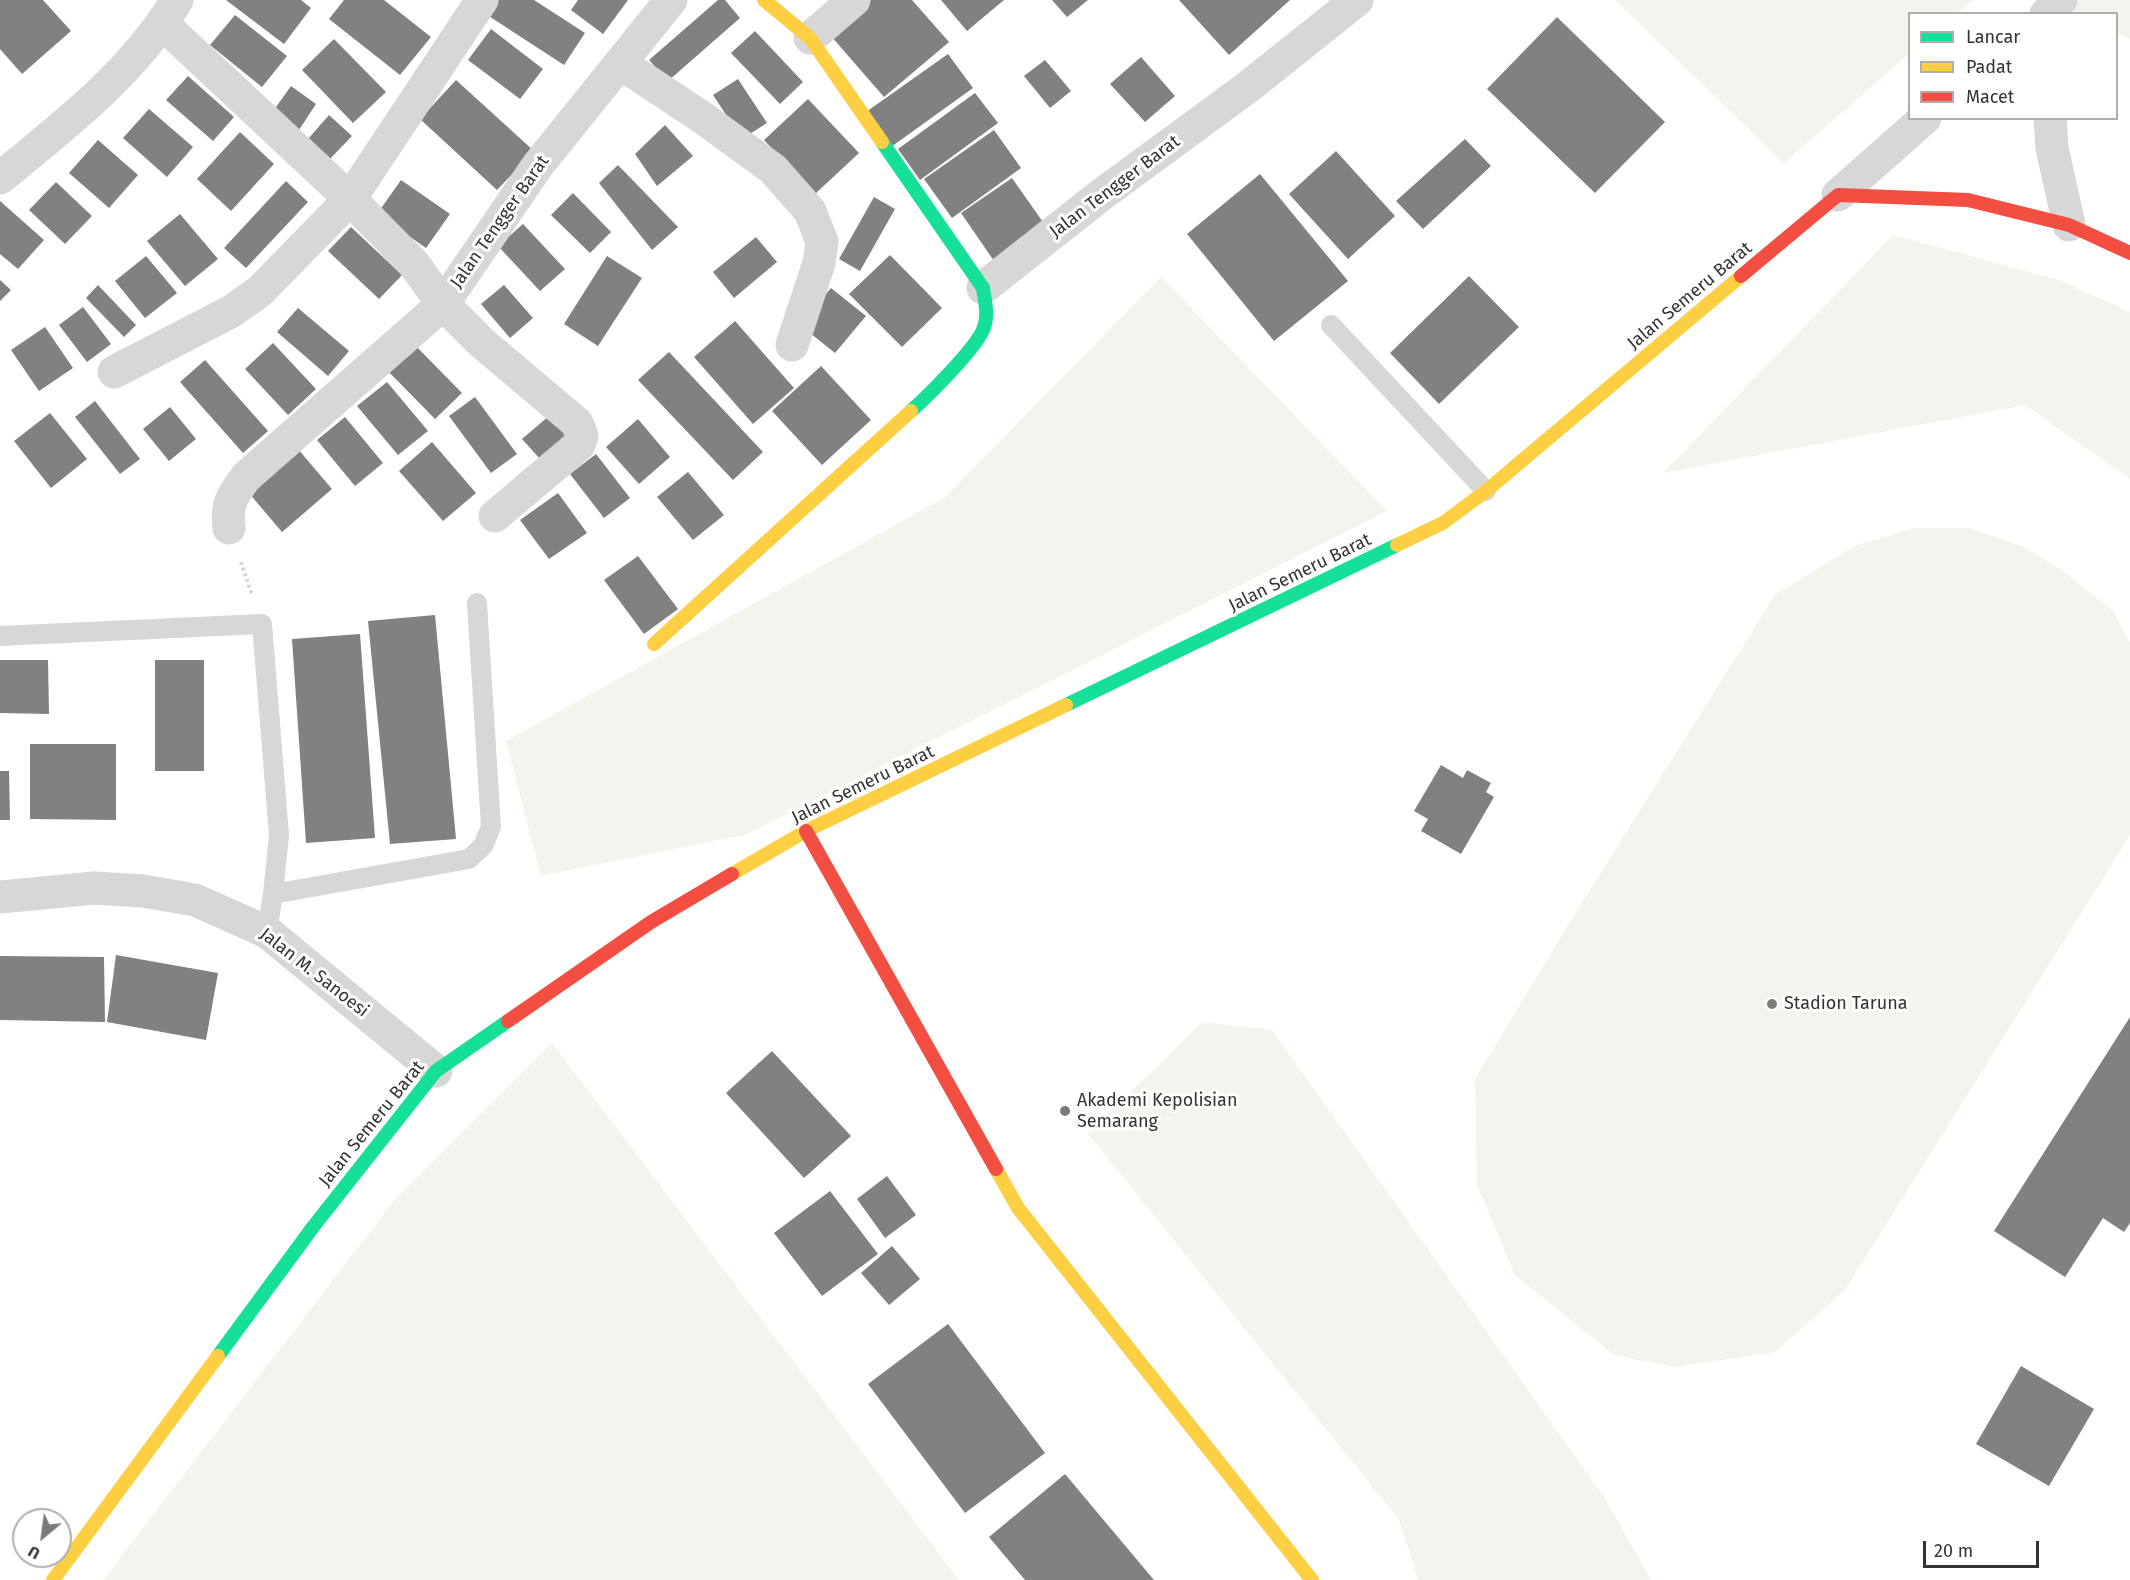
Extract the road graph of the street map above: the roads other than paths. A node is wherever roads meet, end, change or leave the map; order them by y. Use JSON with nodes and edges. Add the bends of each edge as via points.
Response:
{"nodes":[{"id":1,"x":482,"y":0,"type":"edge"},
{"id":2,"x":671,"y":0,"type":"edge"},
{"id":3,"x":764,"y":0,"type":"edge"},
{"id":4,"x":854,"y":0,"type":"edge"},
{"id":5,"x":1357,"y":0,"type":"edge"},
{"id":6,"x":2062,"y":0,"type":"edge"},
{"id":7,"x":170,"y":12,"type":"edge"},
{"id":8,"x":2048,"y":12,"type":"edge"},
{"id":9,"x":810,"y":38,"type":"junction"},
{"id":10,"x":620,"y":63,"type":"junction"},
{"id":11,"x":1923,"y":120,"type":"edge"},
{"id":12,"x":2050,"y":120,"type":"edge"},
{"id":13,"x":0,"y":178,"type":"edge"},
{"id":14,"x":1838,"y":195,"type":"junction"},
{"id":15,"x":350,"y":199,"type":"junction"},
{"id":16,"x":2069,"y":225,"type":"junction"},
{"id":17,"x":2130,"y":253,"type":"edge"},
{"id":18,"x":983,"y":288,"type":"junction"},
{"id":19,"x":443,"y":304,"type":"junction"},
{"id":20,"x":1331,"y":325,"type":"dead end"},
{"id":21,"x":792,"y":345,"type":"dead end"},
{"id":22,"x":114,"y":372,"type":"dead end"},
{"id":23,"x":1486,"y":492,"type":"junction"},
{"id":24,"x":495,"y":516,"type":"dead end"},
{"id":25,"x":230,"y":528,"type":"road end"},
{"id":26,"x":477,"y":603,"type":"dead end"},
{"id":27,"x":0,"y":636,"type":"edge"},
{"id":28,"x":654,"y":644,"type":"dead end"},
{"id":29,"x":806,"y":831,"type":"junction"},
{"id":30,"x":273,"y":894,"type":"junction"},
{"id":31,"x":0,"y":897,"type":"edge"},
{"id":32,"x":267,"y":932,"type":"junction"},
{"id":33,"x":436,"y":1071,"type":"junction"},
{"id":34,"x":53,"y":1580,"type":"edge"},
{"id":35,"x":1312,"y":1580,"type":"edge"}],
"edges":[{"from":1,"to":15,"type":"street"},
{"from":2,"to":10,"type":"street","name":"Jalan Tengger Barat"},
{"from":3,"to":9,"type":"street"},
{"from":4,"to":9,"type":"street"},
{"from":5,"to":18,"type":"street","name":"Jalan Tengger Barat"},
{"from":6,"to":8,"type":"street"},
{"from":7,"to":13,"type":"street","via":[[120,75]]},
{"from":7,"to":15,"type":"street","name":"Jalan Tengger Barat"},
{"from":9,"to":18,"type":"street"},
{"from":10,"to":19,"type":"street","name":"Jalan Tengger Barat","via":[[538,165]]},
{"from":10,"to":21,"type":"street","via":[[773,169],[810,211],[822,242]]},
{"from":11,"to":14,"type":"street"},
{"from":12,"to":16,"type":"street"},
{"from":14,"to":16,"type":"street","via":[[1968,200]]},
{"from":14,"to":23,"type":"street","name":"Jalan Semeru Barat"},
{"from":15,"to":19,"type":"street","name":"Jalan Tengger Barat","via":[[413,263]]},
{"from":15,"to":22,"type":"street","via":[[260,291],[232,311]]},
{"from":16,"to":17,"type":"street"},
{"from":18,"to":28,"type":"street","via":[[987,312],[983,330],[942,379]]},
{"from":19,"to":24,"type":"street","via":[[481,342],[577,423],[582,436],[579,445]]},
{"from":19,"to":25,"type":"street","via":[[246,477],[227,510]]},
{"from":20,"to":23,"type":"lane"},
{"from":23,"to":29,"type":"street","name":"Jalan Semeru Barat","via":[[1443,524]]},
{"from":26,"to":30,"type":"lane","via":[[491,826],[483,846],[469,859]]},
{"from":27,"to":30,"type":"lane","via":[[262,624],[279,835]]},
{"from":29,"to":33,"type":"street","name":"Jalan Semeru Barat","via":[[651,922]]},
{"from":29,"to":35,"type":"street","via":[[1018,1208]]},
{"from":30,"to":32,"type":"lane"},
{"from":31,"to":32,"type":"street","name":"Jalan M. Sanoesi","via":[[94,888],[143,891],[195,900]]},
{"from":32,"to":33,"type":"street","name":"Jalan M. Sanoesi"},
{"from":33,"to":34,"type":"street","name":"Jalan Semeru Barat","via":[[313,1227]]}]}
